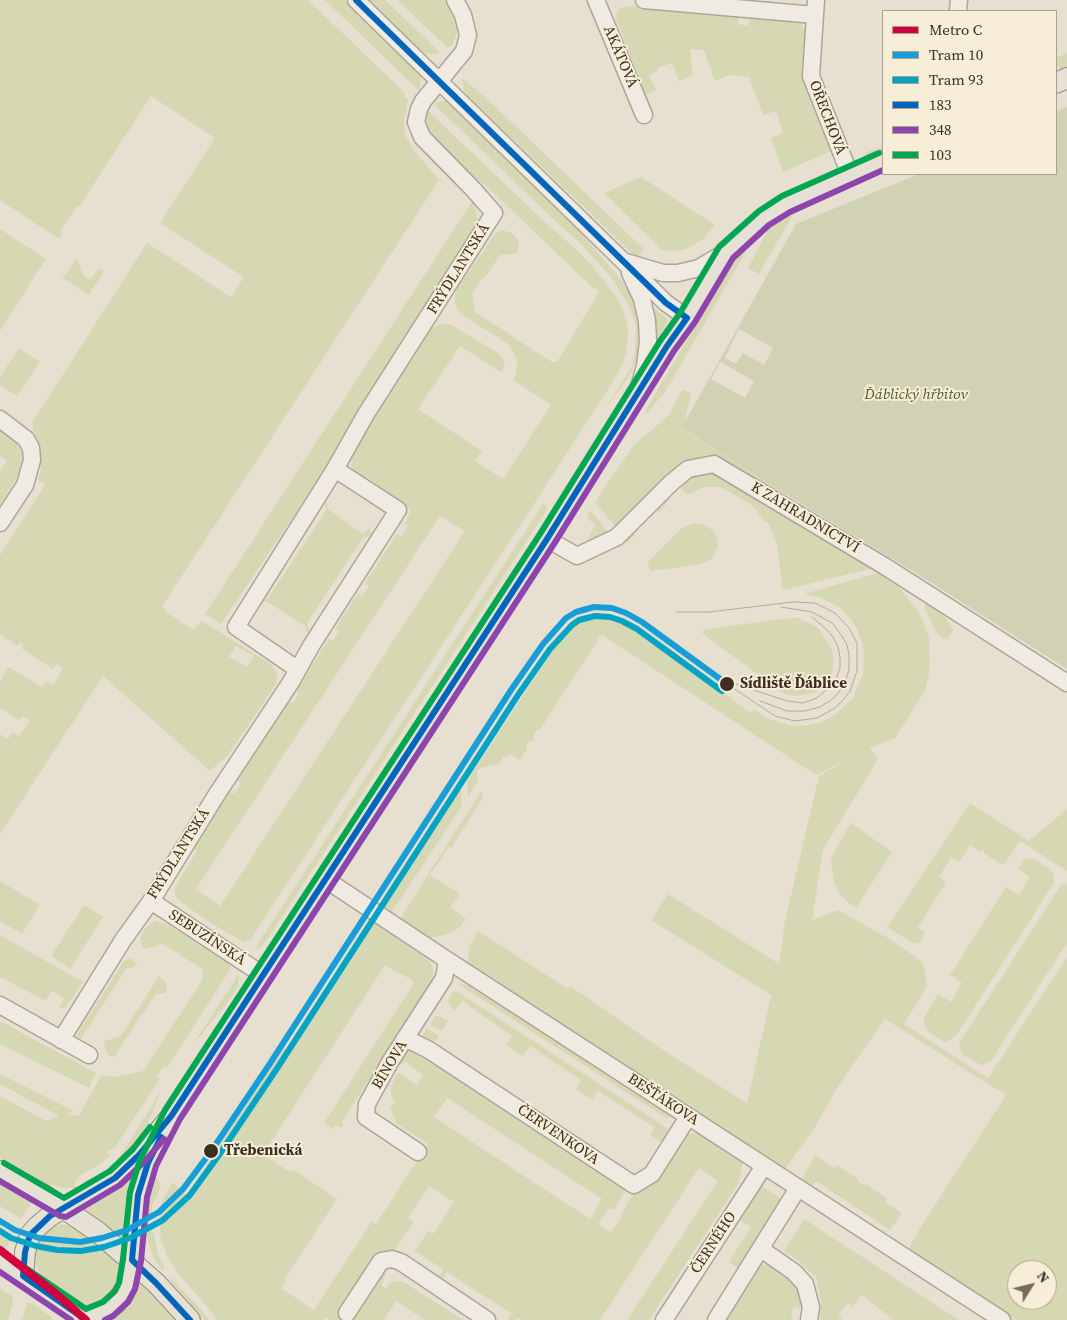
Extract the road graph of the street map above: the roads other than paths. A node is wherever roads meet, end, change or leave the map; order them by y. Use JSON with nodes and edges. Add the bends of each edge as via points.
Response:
{"nodes":[{"id":1,"x":356,"y":0,"type":"edge"},
{"id":2,"x":455,"y":0,"type":"edge"},
{"id":3,"x":596,"y":0,"type":"edge"},
{"id":4,"x":644,"y":0,"type":"edge"},
{"id":5,"x":816,"y":7,"type":"edge"},
{"id":6,"x":439,"y":80,"type":"junction"},
{"id":7,"x":644,"y":115,"type":"dead end"},
{"id":8,"x":882,"y":161,"type":"edge"},
{"id":9,"x":850,"y":175,"type":"junction"},
{"id":10,"x":726,"y":252,"type":"junction"},
{"id":11,"x":624,"y":262,"type":"junction"},
{"id":12,"x":687,"y":318,"type":"junction"},
{"id":13,"x":636,"y":396,"type":"junction"},
{"id":14,"x":0,"y":420,"type":"edge"},
{"id":15,"x":335,"y":469,"type":"junction"},
{"id":16,"x":0,"y":523,"type":"edge"},
{"id":17,"x":547,"y":539,"type":"junction"},
{"id":18,"x":297,"y":669,"type":"junction"},
{"id":19,"x":1067,"y":683,"type":"edge"},
{"id":20,"x":325,"y":879,"type":"junction"},
{"id":21,"x":151,"y":901,"type":"junction"},
{"id":22,"x":447,"y":960,"type":"junction"},
{"id":23,"x":263,"y":974,"type":"junction"},
{"id":24,"x":0,"y":1005,"type":"edge"},
{"id":25,"x":405,"y":1038,"type":"junction"},
{"id":26,"x":62,"y":1040,"type":"junction"},
{"id":27,"x":89,"y":1055,"type":"dead end"},
{"id":28,"x":172,"y":1115,"type":"junction"},
{"id":29,"x":688,"y":1117,"type":"junction"},
{"id":30,"x":418,"y":1152,"type":"dead end"},
{"id":31,"x":764,"y":1166,"type":"junction"},
{"id":32,"x":0,"y":1171,"type":"edge"},
{"id":33,"x":798,"y":1188,"type":"junction"},
{"id":34,"x":64,"y":1208,"type":"junction"},
{"id":35,"x":761,"y":1249,"type":"junction"},
{"id":36,"x":132,"y":1260,"type":"junction"},
{"id":37,"x":0,"y":1261,"type":"edge"},
{"id":38,"x":23,"y":1276,"type":"junction"},
{"id":39,"x":347,"y":1313,"type":"dead end"},
{"id":40,"x":86,"y":1320,"type":"edge"},
{"id":41,"x":190,"y":1320,"type":"edge"},
{"id":42,"x":487,"y":1320,"type":"edge"},
{"id":43,"x":664,"y":1320,"type":"edge"},
{"id":44,"x":716,"y":1320,"type":"edge"},
{"id":45,"x":809,"y":1320,"type":"edge"},
{"id":46,"x":1002,"y":1320,"type":"edge"}],
"edges":[{"from":1,"to":6,"type":"street"},
{"from":2,"to":6,"type":"street","via":[[468,35],[464,50]]},
{"from":3,"to":7,"type":"street","name":"AKÁTOVÁ"},
{"from":4,"to":5,"type":"street"},
{"from":5,"to":9,"type":"street","name":"OŘECHOVÁ","via":[[811,76]]},
{"from":6,"to":11,"type":"street"},
{"from":6,"to":15,"type":"street","name":"FRÝDLANTSKÁ","via":[[419,109],[416,122],[422,138],[494,213],[366,414]]},
{"from":8,"to":9,"type":"main road"},
{"from":9,"to":10,"type":"main road","via":[[786,204],[764,218]]},
{"from":10,"to":11,"type":"street","via":[[699,268],[678,273],[663,273]]},
{"from":10,"to":12,"type":"main road"},
{"from":11,"to":12,"type":"street","via":[[666,303]]},
{"from":11,"to":13,"type":"street","via":[[642,299],[647,321],[645,366]]},
{"from":12,"to":13,"type":"main road"},
{"from":13,"to":17,"type":"main road"},
{"from":14,"to":16,"type":"street","via":[[26,439],[32,460],[25,485]]},
{"from":15,"to":18,"type":"street","name":"FRÝDLANTSKÁ","via":[[236,627]]},
{"from":15,"to":18,"type":"street","name":"FRÝDLANTSKÁ","via":[[398,510]]},
{"from":17,"to":19,"type":"street","name":"K ZAHRADNICTVÍ","via":[[577,556],[617,537],[688,469],[714,464],[886,567]]},
{"from":17,"to":20,"type":"main road"},
{"from":18,"to":21,"type":"street","name":"FRÝDLANTSKÁ"},
{"from":20,"to":22,"type":"street","name":"BEŠŤÁKOVA"},
{"from":20,"to":23,"type":"main road"},
{"from":21,"to":23,"type":"street","name":"SEBUZÍNSKÁ"},
{"from":21,"to":26,"type":"street","name":"FRÝDLANTSKÁ","via":[[123,940]]},
{"from":22,"to":25,"type":"street","name":"BÍNOVA","via":[[444,978]]},
{"from":22,"to":29,"type":"street","name":"BEŠŤÁKOVA"},
{"from":23,"to":28,"type":"main road"},
{"from":24,"to":26,"type":"street"},
{"from":25,"to":29,"type":"street","name":"ČERVENKOVA","via":[[429,1050],[634,1185],[652,1174]]},
{"from":25,"to":30,"type":"street","name":"BÍNOVA","via":[[367,1104],[366,1117]]},
{"from":26,"to":27,"type":"street"},
{"from":28,"to":34,"type":"main road","via":[[115,1178]]},
{"from":28,"to":36,"type":"main road","via":[[148,1163],[138,1195]]},
{"from":29,"to":31,"type":"street","name":"BEŠŤÁKOVA"},
{"from":31,"to":33,"type":"street","name":"BEŠŤÁKOVA"},
{"from":31,"to":43,"type":"street","name":"ČERNÉHO"},
{"from":32,"to":34,"type":"main road"},
{"from":33,"to":35,"type":"street"},
{"from":33,"to":46,"type":"street","name":"BEŠŤÁKOVA"},
{"from":34,"to":36,"type":"main road"},
{"from":34,"to":38,"type":"main road","via":[[30,1235]]},
{"from":35,"to":44,"type":"street"},
{"from":35,"to":45,"type":"street","via":[[794,1272],[805,1284],[811,1307]]},
{"from":36,"to":40,"type":"main road","via":[[122,1296],[108,1309]]},
{"from":36,"to":41,"type":"main road"},
{"from":37,"to":38,"type":"main road"},
{"from":38,"to":40,"type":"main road"},
{"from":39,"to":42,"type":"street","via":[[381,1261],[392,1259]]}]}
